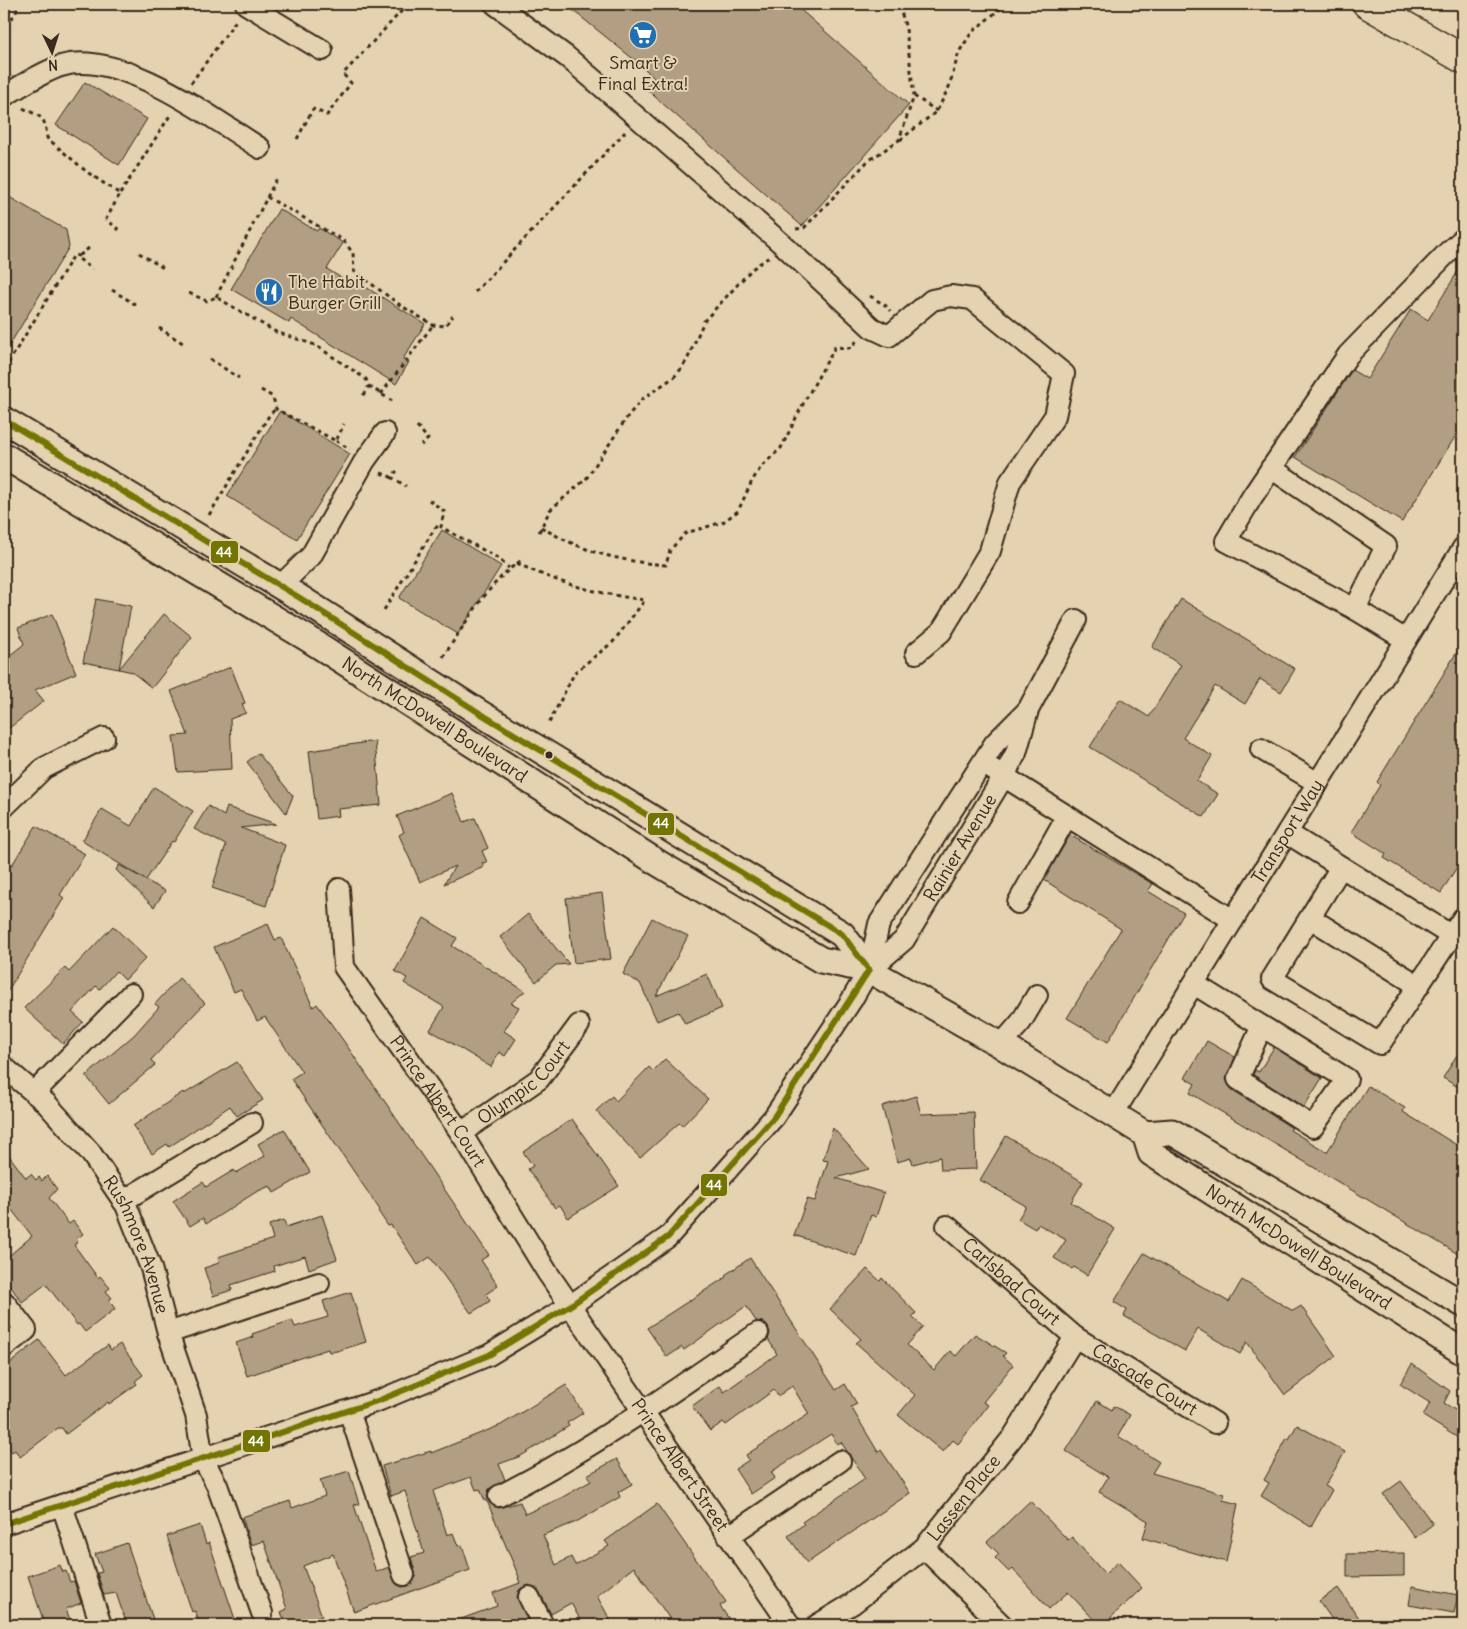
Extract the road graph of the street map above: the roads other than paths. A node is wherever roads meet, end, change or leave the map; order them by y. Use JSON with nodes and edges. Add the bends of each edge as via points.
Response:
{"nodes":[{"id":1,"x":495,"y":4,"type":"edge"},
{"id":2,"x":1366,"y":4,"type":"edge"},
{"id":3,"x":242,"y":10,"type":"edge"},
{"id":4,"x":322,"y":50,"type":"dead end"},
{"id":5,"x":1463,"y":59,"type":"edge"},
{"id":6,"x":11,"y":101,"type":"edge"},
{"id":7,"x":260,"y":148,"type":"dead end"},
{"id":8,"x":1463,"y":239,"type":"edge"},
{"id":9,"x":4,"y":420,"type":"edge"},
{"id":10,"x":385,"y":433,"type":"dead end"},
{"id":11,"x":4,"y":456,"type":"edge"},
{"id":12,"x":1271,"y":468,"type":"junction"},
{"id":13,"x":1463,"y":548,"type":"edge"},
{"id":14,"x":280,"y":586,"type":"junction"},
{"id":15,"x":1355,"y":609,"type":"junction"},
{"id":16,"x":1076,"y":620,"type":"dead end"},
{"id":17,"x":1406,"y":640,"type":"junction"},
{"id":18,"x":916,"y":653,"type":"dead end"},
{"id":19,"x":1028,"y":710,"type":"junction"},
{"id":20,"x":104,"y":738,"type":"dead end"},
{"id":21,"x":1261,"y":748,"type":"dead end"},
{"id":22,"x":982,"y":764,"type":"junction"},
{"id":23,"x":1004,"y":776,"type":"junction"},
{"id":24,"x":1318,"y":783,"type":"junction"},
{"id":25,"x":4,"y":807,"type":"edge"},
{"id":26,"x":1067,"y":816,"type":"junction"},
{"id":27,"x":1287,"y":833,"type":"junction"},
{"id":28,"x":1341,"y":867,"type":"junction"},
{"id":29,"x":339,"y":889,"type":"dead end"},
{"id":30,"x":1018,"y":903,"type":"dead end"},
{"id":31,"x":1310,"y":918,"type":"junction"},
{"id":32,"x":1463,"y":918,"type":"edge"},
{"id":33,"x":1233,"y":920,"type":"junction"},
{"id":34,"x":1452,"y":936,"type":"junction"},
{"id":35,"x":869,"y":970,"type":"junction"},
{"id":36,"x":1194,"y":984,"type":"junction"},
{"id":37,"x":1419,"y":986,"type":"junction"},
{"id":38,"x":130,"y":994,"type":"dead end"},
{"id":39,"x":1038,"y":995,"type":"dead end"},
{"id":40,"x":579,"y":1025,"type":"dead end"},
{"id":41,"x":1262,"y":1026,"type":"junction"},
{"id":42,"x":1001,"y":1045,"type":"junction"},
{"id":43,"x":7,"y":1074,"type":"edge"},
{"id":44,"x":34,"y":1093,"type":"junction"},
{"id":45,"x":1113,"y":1114,"type":"junction"},
{"id":46,"x":252,"y":1123,"type":"dead end"},
{"id":47,"x":461,"y":1133,"type":"junction"},
{"id":48,"x":1145,"y":1134,"type":"junction"},
{"id":49,"x":123,"y":1201,"type":"junction"},
{"id":50,"x":946,"y":1226,"type":"dead end"},
{"id":51,"x":319,"y":1283,"type":"dead end"},
{"id":52,"x":4,"y":1302,"type":"edge"},
{"id":53,"x":1463,"y":1304,"type":"edge"},
{"id":54,"x":571,"y":1305,"type":"junction"},
{"id":55,"x":168,"y":1333,"type":"junction"},
{"id":56,"x":758,"y":1333,"type":"dead end"},
{"id":57,"x":1075,"y":1337,"type":"junction"},
{"id":58,"x":4,"y":1347,"type":"edge"},
{"id":59,"x":1463,"y":1352,"type":"edge"},
{"id":60,"x":349,"y":1411,"type":"junction"},
{"id":61,"x":644,"y":1412,"type":"junction"},
{"id":62,"x":1215,"y":1423,"type":"dead end"},
{"id":63,"x":204,"y":1459,"type":"junction"},
{"id":64,"x":840,"y":1461,"type":"dead end"},
{"id":65,"x":499,"y":1496,"type":"dead end"},
{"id":66,"x":62,"y":1505,"type":"junction"},
{"id":67,"x":4,"y":1524,"type":"edge"},
{"id":68,"x":729,"y":1536,"type":"junction"},
{"id":69,"x":924,"y":1548,"type":"junction"},
{"id":70,"x":404,"y":1575,"type":"dead end"},
{"id":71,"x":529,"y":1597,"type":"dead end"},
{"id":72,"x":262,"y":1613,"type":"dead end"},
{"id":73,"x":102,"y":1625,"type":"edge"},
{"id":74,"x":543,"y":1625,"type":"edge"},
{"id":75,"x":790,"y":1625,"type":"edge"},
{"id":76,"x":818,"y":1625,"type":"edge"},
{"id":77,"x":1002,"y":1625,"type":"edge"}],
"edges":[{"from":1,"to":18,"type":"street","via":[[601,86],[781,243],[872,328],[889,336],[932,300],[952,296],[972,299],[1064,374],[1055,416],[1010,482],[990,551],[941,632]]},
{"from":2,"to":5,"type":"highway"},
{"from":3,"to":4,"type":"street"},
{"from":6,"to":7,"type":"street","via":[[62,66],[103,64],[153,83]]},
{"from":8,"to":12,"type":"street","via":[[1348,355]]},
{"from":9,"to":14,"type":"main road","name":"North McDowell Boulevard"},
{"from":10,"to":14,"type":"street","via":[[364,462],[310,556]]},
{"from":11,"to":35,"type":"main road","name":"North McDowell Boulevard","via":[[307,638],[658,862],[821,960]]},
{"from":12,"to":15,"type":"street","via":[[1386,546]]},
{"from":12,"to":15,"type":"street","via":[[1226,540]]},
{"from":13,"to":17,"type":"street","name":"Transport Way"},
{"from":14,"to":35,"type":"main road","name":"North McDowell Boulevard","via":[[478,712],[842,934]]},
{"from":15,"to":17,"type":"street"},
{"from":16,"to":19,"type":"street","name":"Rainier Avenue"},
{"from":17,"to":24,"type":"street","name":"Transport Way"},
{"from":19,"to":22,"type":"street","name":"Rainier Avenue","via":[[995,743]]},
{"from":19,"to":23,"type":"street","name":"Rainier Avenue","via":[[1016,752]]},
{"from":20,"to":25,"type":"street","via":[[44,768]]},
{"from":21,"to":24,"type":"street"},
{"from":22,"to":23,"type":"street"},
{"from":22,"to":35,"type":"street","name":"Rainier Avenue","via":[[879,924]]},
{"from":23,"to":26,"type":"street"},
{"from":23,"to":35,"type":"street","name":"Rainier Avenue","via":[[904,940]]},
{"from":24,"to":27,"type":"street","name":"Transport Way"},
{"from":26,"to":30,"type":"street"},
{"from":26,"to":33,"type":"street"},
{"from":27,"to":28,"type":"street"},
{"from":27,"to":33,"type":"street","name":"Transport Way"},
{"from":28,"to":31,"type":"street"},
{"from":28,"to":34,"type":"street"},
{"from":29,"to":47,"type":"street","name":"Prince Albert Court","via":[[344,967]]},
{"from":31,"to":37,"type":"street"},
{"from":31,"to":37,"type":"street","via":[[1272,980],[1380,1044]]},
{"from":32,"to":34,"type":"street"},
{"from":33,"to":36,"type":"street","name":"Transport Way"},
{"from":34,"to":37,"type":"street"},
{"from":35,"to":42,"type":"main road","name":"North McDowell Boulevard"},
{"from":35,"to":54,"type":"street","name":"Rainier Avenue","via":[[774,1118],[668,1237]]},
{"from":36,"to":41,"type":"street"},
{"from":36,"to":45,"type":"street","name":"Transport Way"},
{"from":38,"to":44,"type":"street"},
{"from":39,"to":42,"type":"street"},
{"from":40,"to":47,"type":"street","name":"Olympic Court","via":[[538,1078]]},
{"from":41,"to":41,"type":"street","via":[[1347,1079],[1313,1126],[1238,1080]]},
{"from":42,"to":45,"type":"main road","name":"North McDowell Boulevard"},
{"from":43,"to":44,"type":"street","name":"Rushmore Avenue"},
{"from":44,"to":49,"type":"street","name":"Rushmore Avenue","via":[[90,1152]]},
{"from":45,"to":48,"type":"main road","name":"North McDowell Boulevard"},
{"from":46,"to":49,"type":"street"},
{"from":47,"to":54,"type":"street","name":"Prince Albert Court"},
{"from":48,"to":53,"type":"main road","name":"North McDowell Boulevard","via":[[1172,1132]]},
{"from":48,"to":59,"type":"main road","name":"North McDowell Boulevard","via":[[1151,1153]]},
{"from":49,"to":55,"type":"street","name":"Rushmore Avenue","via":[[151,1268]]},
{"from":50,"to":57,"type":"street","name":"Carlsbad Court"},
{"from":51,"to":55,"type":"street"},
{"from":52,"to":58,"type":"street","via":[[26,1330]]},
{"from":54,"to":60,"type":"street","name":"Rainier Avenue","via":[[489,1355]]},
{"from":54,"to":61,"type":"street","name":"Prince Albert Street"},
{"from":55,"to":63,"type":"street","name":"Rushmore Avenue","via":[[196,1415]]},
{"from":56,"to":61,"type":"street"},
{"from":57,"to":62,"type":"street","name":"Cascade Court"},
{"from":57,"to":69,"type":"street","name":"Lassen Place","via":[[1013,1437]]},
{"from":60,"to":63,"type":"street","name":"Rainier Avenue"},
{"from":60,"to":70,"type":"street"},
{"from":61,"to":65,"type":"street","via":[[555,1468]]},
{"from":61,"to":68,"type":"street","name":"Prince Albert Street"},
{"from":63,"to":66,"type":"street","name":"Rainier Avenue"},
{"from":63,"to":72,"type":"street","name":"Rushmore Avenue","via":[[218,1485]]},
{"from":64,"to":68,"type":"street"},
{"from":66,"to":67,"type":"street","name":"Rainier Avenue"},
{"from":66,"to":73,"type":"street"},
{"from":68,"to":75,"type":"street","name":"Prince Albert Street"},
{"from":69,"to":76,"type":"street","name":"Lassen Place","via":[[852,1604]]},
{"from":69,"to":77,"type":"street"},
{"from":71,"to":74,"type":"street"}]}
